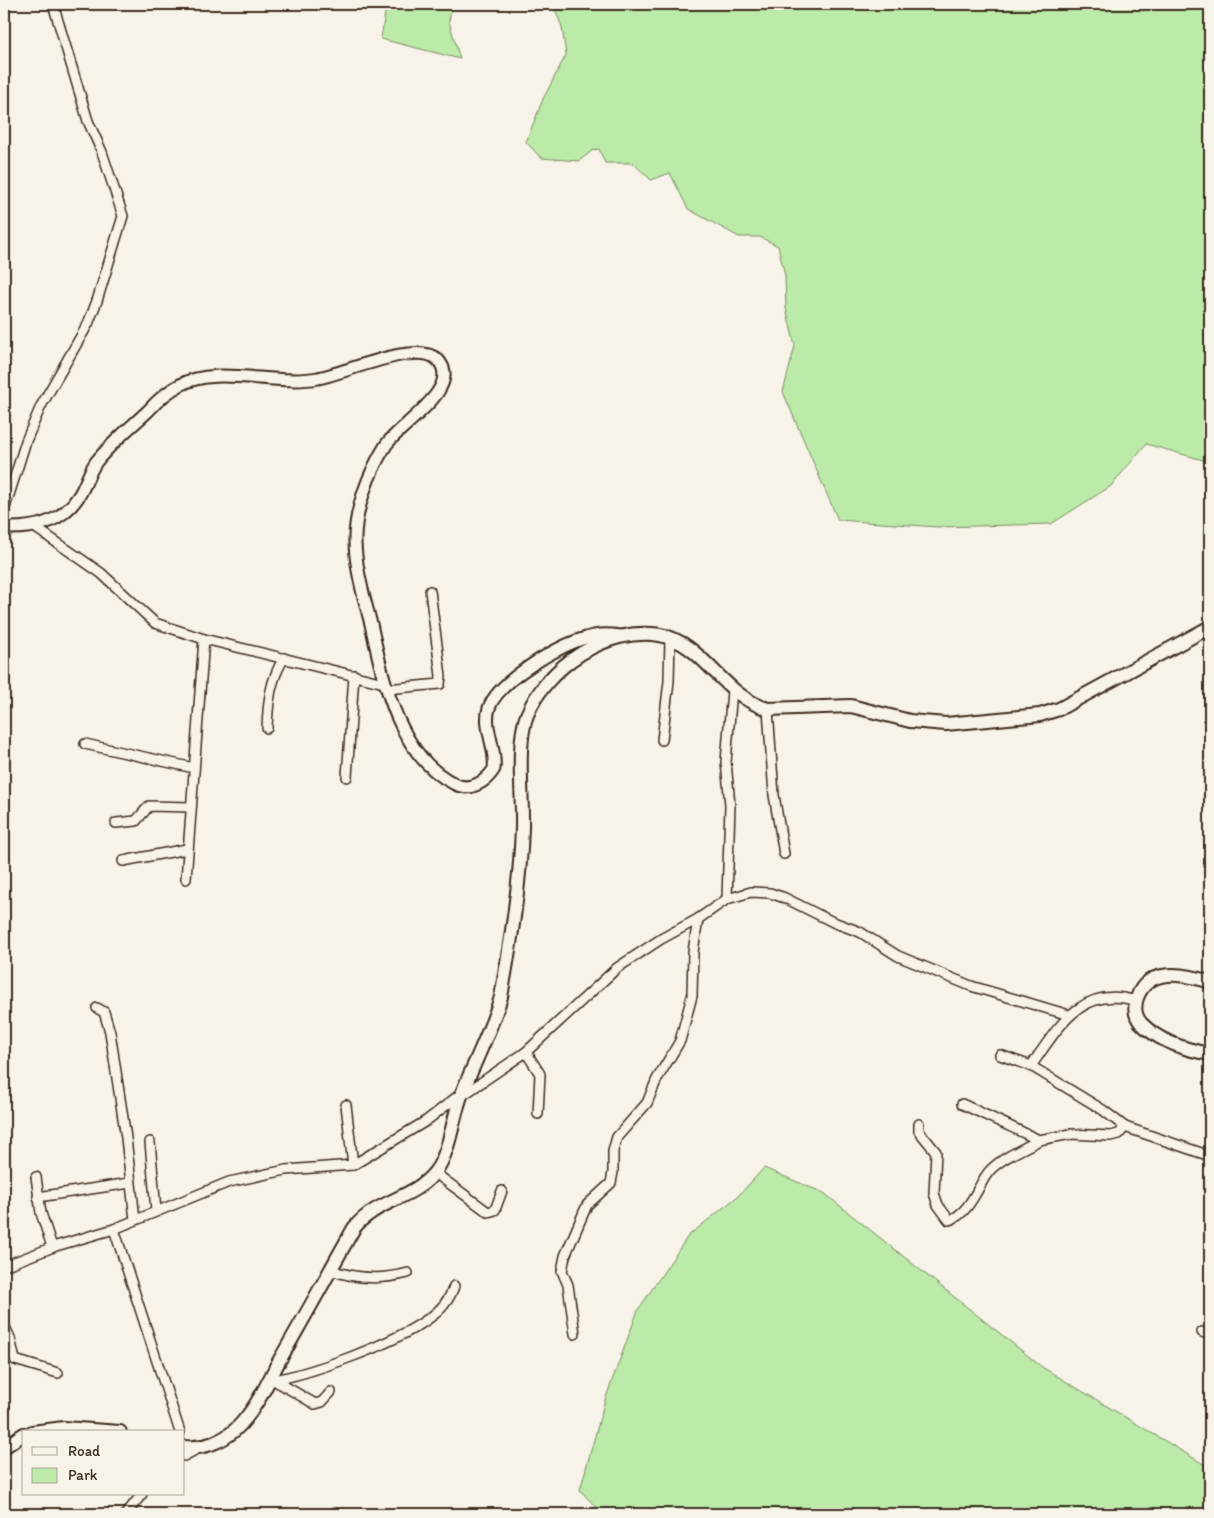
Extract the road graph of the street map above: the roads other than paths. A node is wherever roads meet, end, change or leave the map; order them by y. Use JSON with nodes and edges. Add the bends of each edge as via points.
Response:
{"nodes":[{"id":1,"x":53,"y":4,"type":"edge"},
{"id":2,"x":4,"y":511,"type":"edge"},
{"id":3,"x":33,"y":526,"type":"junction"},
{"id":4,"x":4,"y":528,"type":"edge"},
{"id":5,"x":430,"y":590,"type":"dead end"},
{"id":6,"x":1210,"y":627,"type":"edge"},
{"id":7,"x":624,"y":636,"type":"junction"},
{"id":8,"x":670,"y":638,"type":"junction"},
{"id":9,"x":204,"y":639,"type":"junction"},
{"id":10,"x":284,"y":658,"type":"junction"},
{"id":11,"x":354,"y":675,"type":"junction"},
{"id":12,"x":385,"y":686,"type":"junction"},
{"id":13,"x":732,"y":690,"type":"junction"},
{"id":14,"x":768,"y":709,"type":"junction"},
{"id":15,"x":266,"y":728,"type":"dead end"},
{"id":16,"x":662,"y":740,"type":"dead end"},
{"id":17,"x":85,"y":744,"type":"dead end"},
{"id":18,"x":194,"y":768,"type":"junction"},
{"id":19,"x":347,"y":777,"type":"dead end"},
{"id":20,"x":191,"y":807,"type":"junction"},
{"id":21,"x":116,"y":823,"type":"dead end"},
{"id":22,"x":187,"y":849,"type":"junction"},
{"id":23,"x":784,"y":854,"type":"dead end"},
{"id":24,"x":123,"y":861,"type":"dead end"},
{"id":25,"x":186,"y":878,"type":"dead end"},
{"id":26,"x":727,"y":900,"type":"junction"},
{"id":27,"x":698,"y":919,"type":"junction"},
{"id":28,"x":1210,"y":982,"type":"edge"},
{"id":29,"x":1136,"y":1000,"type":"junction"},
{"id":30,"x":97,"y":1008,"type":"dead end"},
{"id":31,"x":1068,"y":1015,"type":"junction"},
{"id":32,"x":526,"y":1052,"type":"junction"},
{"id":33,"x":1210,"y":1054,"type":"edge"},
{"id":34,"x":1000,"y":1055,"type":"dead end"},
{"id":35,"x":1031,"y":1066,"type":"junction"},
{"id":36,"x":461,"y":1095,"type":"junction"},
{"id":37,"x":962,"y":1104,"type":"dead end"},
{"id":38,"x":346,"y":1105,"type":"dead end"},
{"id":39,"x":538,"y":1114,"type":"dead end"},
{"id":40,"x":919,"y":1124,"type":"dead end"},
{"id":41,"x":1125,"y":1127,"type":"junction"},
{"id":42,"x":1039,"y":1140,"type":"junction"},
{"id":43,"x":150,"y":1142,"type":"dead end"},
{"id":44,"x":1210,"y":1156,"type":"edge"},
{"id":45,"x":353,"y":1165,"type":"junction"},
{"id":46,"x":435,"y":1173,"type":"junction"},
{"id":47,"x":36,"y":1177,"type":"dead end"},
{"id":48,"x":130,"y":1183,"type":"junction"},
{"id":49,"x":502,"y":1191,"type":"dead end"},
{"id":50,"x":38,"y":1197,"type":"junction"},
{"id":51,"x":156,"y":1211,"type":"junction"},
{"id":52,"x":135,"y":1220,"type":"junction"},
{"id":53,"x":114,"y":1229,"type":"junction"},
{"id":54,"x":52,"y":1248,"type":"junction"},
{"id":55,"x":4,"y":1266,"type":"edge"},
{"id":56,"x":331,"y":1270,"type":"junction"},
{"id":57,"x":408,"y":1273,"type":"dead end"},
{"id":58,"x":454,"y":1286,"type":"dead end"},
{"id":59,"x":4,"y":1325,"type":"edge"},
{"id":60,"x":575,"y":1334,"type":"dead end"},
{"id":61,"x":58,"y":1373,"type":"dead end"},
{"id":62,"x":271,"y":1380,"type":"junction"},
{"id":63,"x":331,"y":1392,"type":"dead end"},
{"id":64,"x":48,"y":1430,"type":"edge"},
{"id":65,"x":92,"y":1430,"type":"edge"},
{"id":66,"x":179,"y":1430,"type":"edge"},
{"id":67,"x":22,"y":1435,"type":"edge"},
{"id":68,"x":4,"y":1447,"type":"edge"},
{"id":69,"x":185,"y":1448,"type":"edge"},
{"id":70,"x":140,"y":1496,"type":"edge"},
{"id":71,"x":126,"y":1514,"type":"edge"}],
"edges":[{"from":1,"to":2,"type":"street","via":[[88,121],[123,216],[88,324],[41,406],[26,441]]},
{"from":3,"to":4,"type":"main road"},
{"from":3,"to":9,"type":"street","via":[[102,573],[149,620]]},
{"from":3,"to":12,"type":"main road","via":[[48,523],[65,512],[101,457],[161,398],[180,384],[197,378],[221,376],[294,382],[320,378],[400,355],[429,355],[438,360],[442,369],[442,386],[386,445],[358,508],[355,527],[361,584]]},
{"from":5,"to":12,"type":"street","via":[[440,684]]},
{"from":6,"to":14,"type":"main road","via":[[1078,701],[1040,715],[927,724],[851,706]]},
{"from":7,"to":8,"type":"main road"},
{"from":7,"to":12,"type":"main road","via":[[599,635],[572,643],[508,684],[488,710],[494,769],[473,786],[458,786],[426,762],[398,721]]},
{"from":7,"to":36,"type":"main road","via":[[578,655],[560,668],[543,686],[526,716],[522,738],[522,837],[508,954],[495,1016]]},
{"from":8,"to":13,"type":"main road","via":[[694,653]]},
{"from":8,"to":16,"type":"street"},
{"from":9,"to":10,"type":"street"},
{"from":9,"to":18,"type":"street"},
{"from":10,"to":11,"type":"street"},
{"from":10,"to":15,"type":"street","via":[[274,678]]},
{"from":11,"to":12,"type":"street"},
{"from":11,"to":19,"type":"street"},
{"from":13,"to":14,"type":"main road","via":[[748,702]]},
{"from":13,"to":26,"type":"street","via":[[726,762],[730,805]]},
{"from":14,"to":23,"type":"street","via":[[774,795]]},
{"from":17,"to":18,"type":"street"},
{"from":18,"to":20,"type":"street"},
{"from":20,"to":21,"type":"street","via":[[150,806],[136,821]]},
{"from":20,"to":22,"type":"street"},
{"from":22,"to":24,"type":"street"},
{"from":22,"to":25,"type":"street"},
{"from":26,"to":27,"type":"street"},
{"from":26,"to":31,"type":"street","via":[[751,892],[777,895],[860,932],[907,960],[970,986]]},
{"from":27,"to":32,"type":"street","via":[[617,968]]},
{"from":27,"to":60,"type":"street","via":[[692,996],[680,1041],[647,1103],[616,1137],[612,1150],[611,1183],[587,1205],[565,1256],[562,1271],[568,1285]]},
{"from":28,"to":29,"type":"main road","via":[[1172,974],[1155,977],[1141,989]]},
{"from":29,"to":31,"type":"street","via":[[1112,997],[1083,1006]]},
{"from":29,"to":33,"type":"main road","via":[[1136,1014],[1155,1036]]},
{"from":30,"to":48,"type":"street","via":[[104,1012],[110,1032]]},
{"from":31,"to":35,"type":"street"},
{"from":32,"to":36,"type":"street"},
{"from":32,"to":39,"type":"street","via":[[540,1074]]},
{"from":34,"to":35,"type":"street"},
{"from":35,"to":41,"type":"street"},
{"from":36,"to":45,"type":"street","via":[[426,1121]]},
{"from":36,"to":46,"type":"main road"},
{"from":37,"to":42,"type":"street"},
{"from":38,"to":45,"type":"street"},
{"from":40,"to":42,"type":"street","via":[[919,1131],[936,1152],[934,1193],[949,1220],[962,1213],[986,1175]]},
{"from":41,"to":42,"type":"street","via":[[1119,1134],[1110,1136],[1071,1134]]},
{"from":41,"to":44,"type":"street"},
{"from":43,"to":51,"type":"street"},
{"from":45,"to":51,"type":"street","via":[[254,1175]]},
{"from":46,"to":49,"type":"street","via":[[488,1212],[495,1210]]},
{"from":46,"to":56,"type":"main road","via":[[415,1189],[364,1216]]},
{"from":47,"to":50,"type":"street"},
{"from":48,"to":50,"type":"street"},
{"from":48,"to":52,"type":"street"},
{"from":50,"to":54,"type":"street"},
{"from":51,"to":52,"type":"street"},
{"from":52,"to":53,"type":"street"},
{"from":53,"to":54,"type":"street"},
{"from":53,"to":66,"type":"street"},
{"from":54,"to":55,"type":"street"},
{"from":56,"to":57,"type":"street","via":[[370,1278]]},
{"from":56,"to":62,"type":"main road"},
{"from":58,"to":62,"type":"street","via":[[450,1297],[429,1318],[402,1334],[322,1366]]},
{"from":59,"to":61,"type":"street","via":[[15,1360]]},
{"from":62,"to":63,"type":"street","via":[[317,1404]]},
{"from":62,"to":69,"type":"main road","via":[[235,1430],[211,1444]]},
{"from":64,"to":65,"type":"main road"},
{"from":67,"to":68,"type":"main road"},
{"from":70,"to":71,"type":"street"}]}
